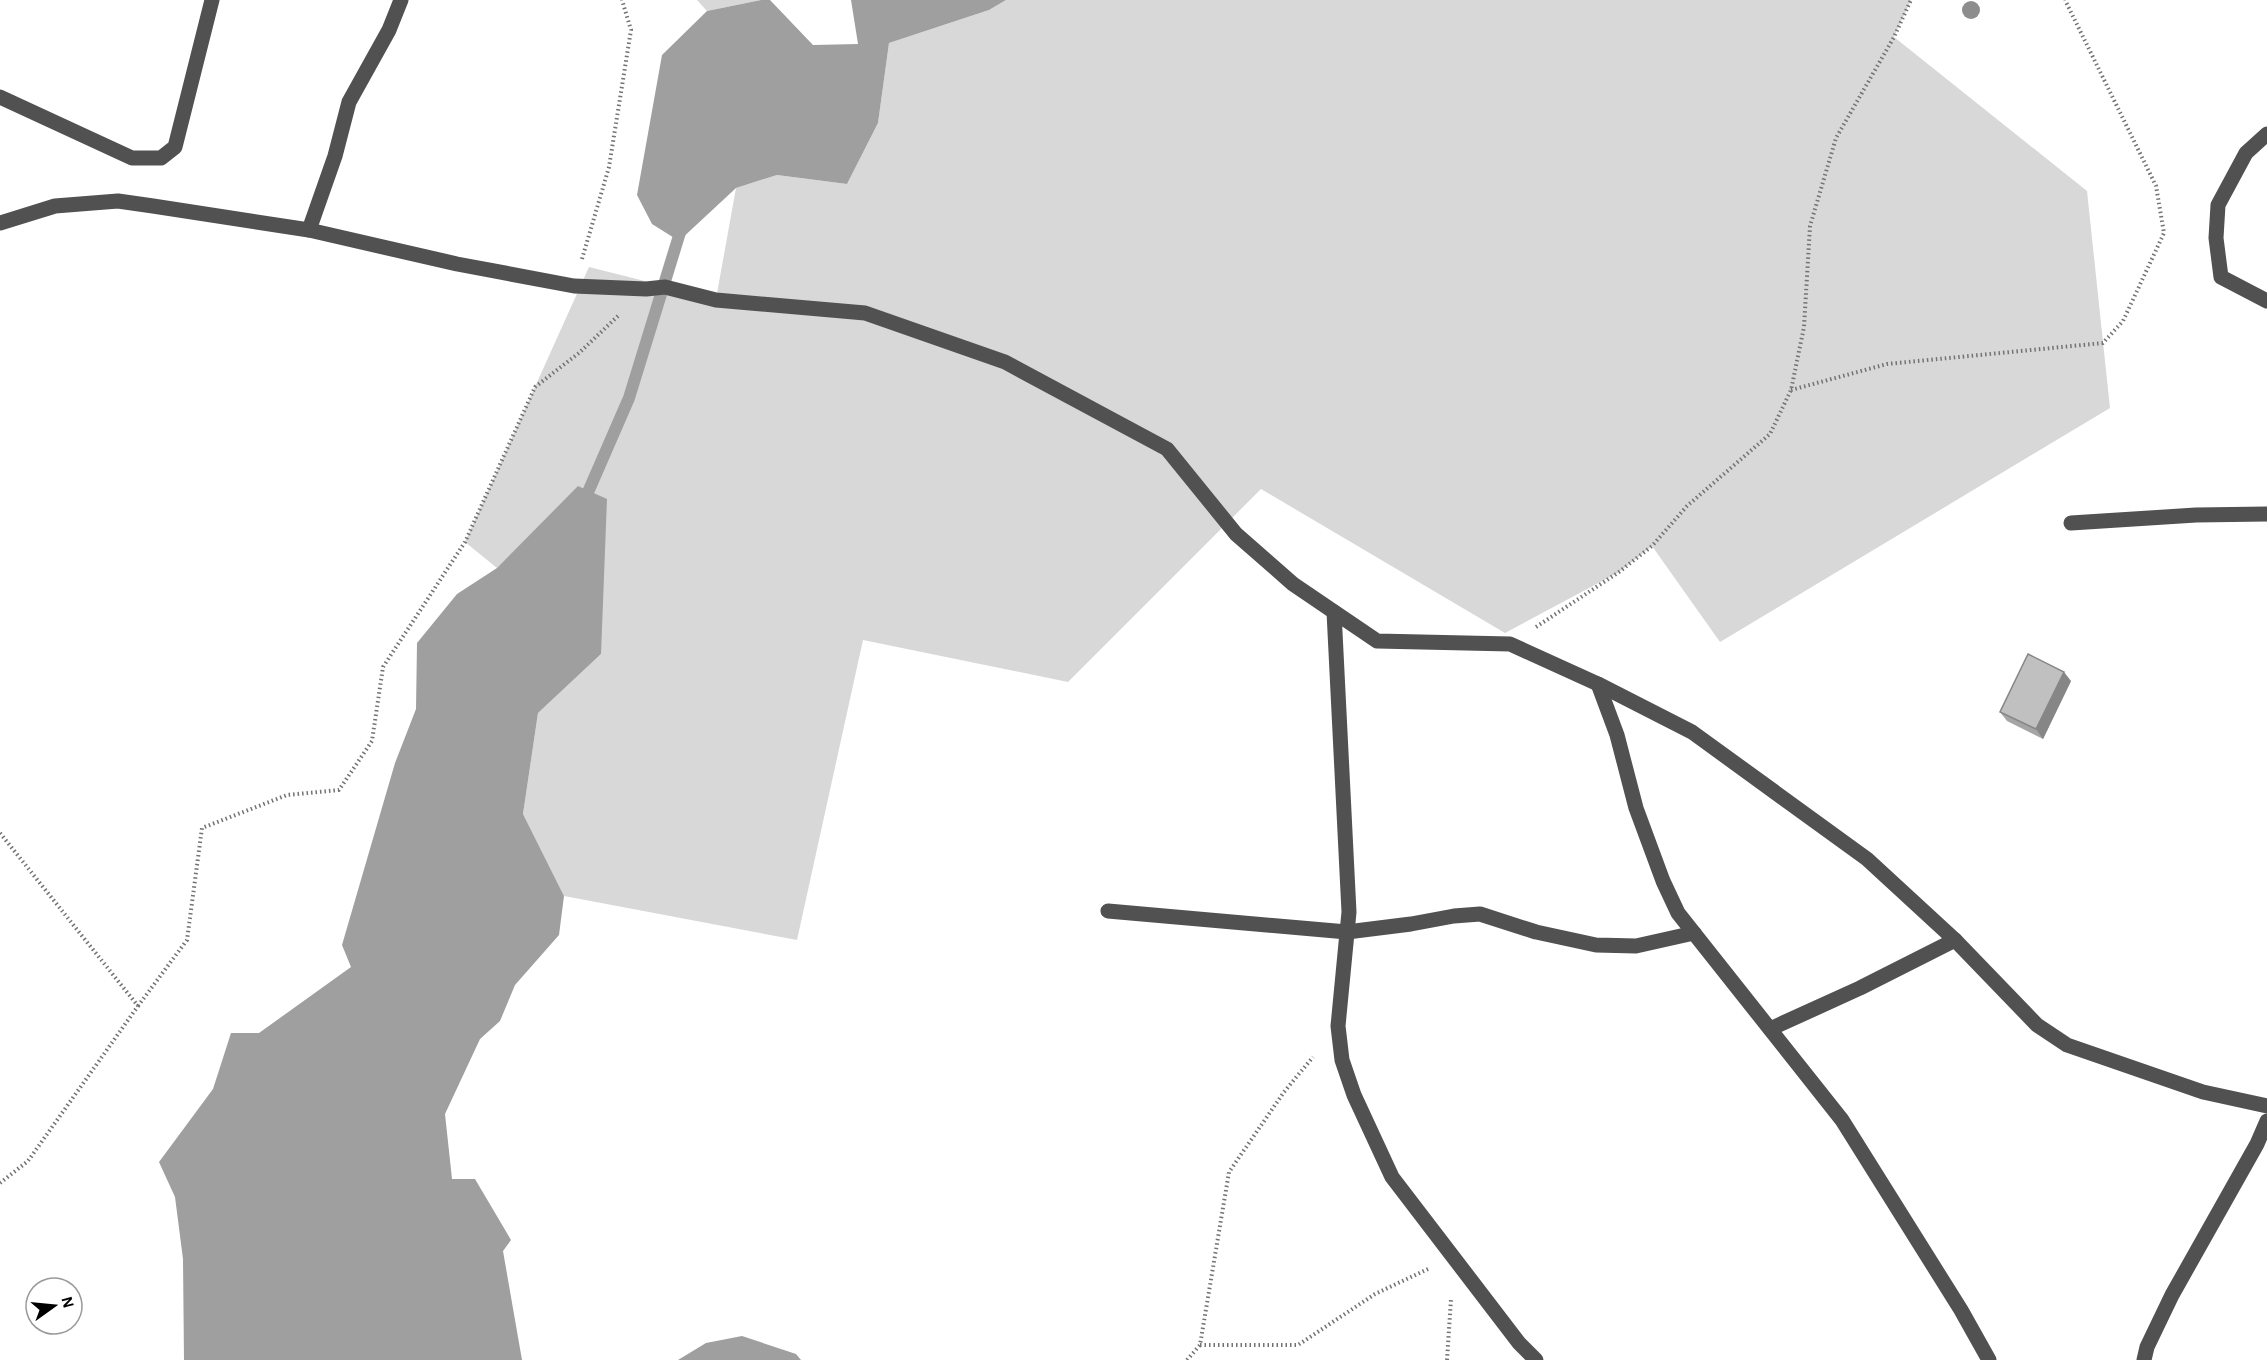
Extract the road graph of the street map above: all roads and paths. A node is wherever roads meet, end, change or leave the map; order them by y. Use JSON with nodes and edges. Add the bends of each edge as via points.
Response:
{"nodes":[{"id":1,"x":212,"y":0,"type":"edge"},
{"id":2,"x":401,"y":0,"type":"edge"},
{"id":3,"x":622,"y":0,"type":"edge"},
{"id":4,"x":1911,"y":0,"type":"edge"},
{"id":5,"x":2065,"y":0,"type":"edge"},
{"id":6,"x":0,"y":97,"type":"edge"},
{"id":7,"x":2267,"y":134,"type":"edge"},
{"id":8,"x":0,"y":223,"type":"edge"},
{"id":9,"x":309,"y":230,"type":"junction"},
{"id":10,"x":574,"y":286,"type":"junction"},
{"id":11,"x":646,"y":289,"type":"junction"},
{"id":12,"x":2267,"y":301,"type":"edge"},
{"id":13,"x":1791,"y":390,"type":"junction"},
{"id":14,"x":2267,"y":514,"type":"edge"},
{"id":15,"x":2071,"y":523,"type":"dead end"},
{"id":16,"x":1334,"y":612,"type":"junction"},
{"id":17,"x":1510,"y":644,"type":"junction"},
{"id":18,"x":1598,"y":684,"type":"junction"},
{"id":19,"x":0,"y":833,"type":"edge"},
{"id":20,"x":1108,"y":911,"type":"dead end"},
{"id":21,"x":1347,"y":932,"type":"junction"},
{"id":22,"x":1694,"y":933,"type":"junction"},
{"id":23,"x":1955,"y":939,"type":"junction"},
{"id":24,"x":138,"y":1006,"type":"junction"},
{"id":25,"x":1338,"y":1026,"type":"junction"},
{"id":26,"x":1770,"y":1029,"type":"junction"},
{"id":27,"x":2267,"y":1106,"type":"edge"},
{"id":28,"x":2267,"y":1121,"type":"edge"},
{"id":29,"x":0,"y":1183,"type":"edge"},
{"id":30,"x":1454,"y":1257,"type":"junction"},
{"id":31,"x":1200,"y":1345,"type":"junction"},
{"id":32,"x":1187,"y":1360,"type":"edge"},
{"id":33,"x":1447,"y":1360,"type":"edge"},
{"id":34,"x":1536,"y":1360,"type":"edge"},
{"id":35,"x":1989,"y":1360,"type":"edge"},
{"id":36,"x":2144,"y":1360,"type":"edge"}],
"edges":[{"from":1,"to":6,"type":"street","via":[[175,147],[161,158],[132,158]]},
{"from":2,"to":9,"type":"street","via":[[349,102]]},
{"from":3,"to":10,"type":"path","via":[[631,30],[609,167]]},
{"from":4,"to":13,"type":"path","via":[[1836,138],[1810,226],[1804,327]]},
{"from":5,"to":13,"type":"path","via":[[2156,186],[2164,232],[2123,321],[2103,342],[1887,364]]},
{"from":7,"to":12,"type":"street","via":[[2246,153],[2218,205],[2216,238],[2221,276]]},
{"from":8,"to":9,"type":"street","via":[[56,206],[118,201]]},
{"from":9,"to":10,"type":"street"},
{"from":10,"to":11,"type":"street"},
{"from":11,"to":16,"type":"street","via":[[665,287],[716,300],[866,312],[1005,362],[1167,449],[1236,534],[1293,584]]},
{"from":11,"to":24,"type":"path","via":[[579,353],[535,387],[465,542],[383,667],[372,741],[339,790],[286,795],[202,828],[187,940]]},
{"from":13,"to":17,"type":"path","via":[[1770,434],[1687,506],[1652,546]]},
{"from":14,"to":15,"type":"street","via":[[2196,514]]},
{"from":16,"to":17,"type":"street","via":[[1377,641]]},
{"from":16,"to":21,"type":"street"},
{"from":17,"to":18,"type":"street"},
{"from":18,"to":22,"type":"street","via":[[1663,881],[1678,913]]},
{"from":18,"to":23,"type":"street","via":[[1692,732],[1867,859]]},
{"from":19,"to":24,"type":"path"},
{"from":20,"to":21,"type":"street"},
{"from":21,"to":22,"type":"street","via":[[1480,914],[1596,945],[1636,946]]},
{"from":21,"to":25,"type":"street"},
{"from":22,"to":26,"type":"street"},
{"from":23,"to":26,"type":"street"},
{"from":23,"to":27,"type":"street","via":[[2037,1025],[2067,1045],[2203,1092]]},
{"from":24,"to":29,"type":"path","via":[[27,1161]]},
{"from":25,"to":30,"type":"street","via":[[1342,1060],[1354,1095],[1392,1177]]},
{"from":25,"to":31,"type":"path","via":[[1284,1092],[1229,1172]]},
{"from":26,"to":35,"type":"street","via":[[1842,1120]]},
{"from":28,"to":36,"type":"street","via":[[2172,1295]]},
{"from":30,"to":31,"type":"path","via":[[1375,1294],[1298,1345]]},
{"from":30,"to":33,"type":"path"},
{"from":30,"to":34,"type":"street"},
{"from":31,"to":32,"type":"path"}]}
